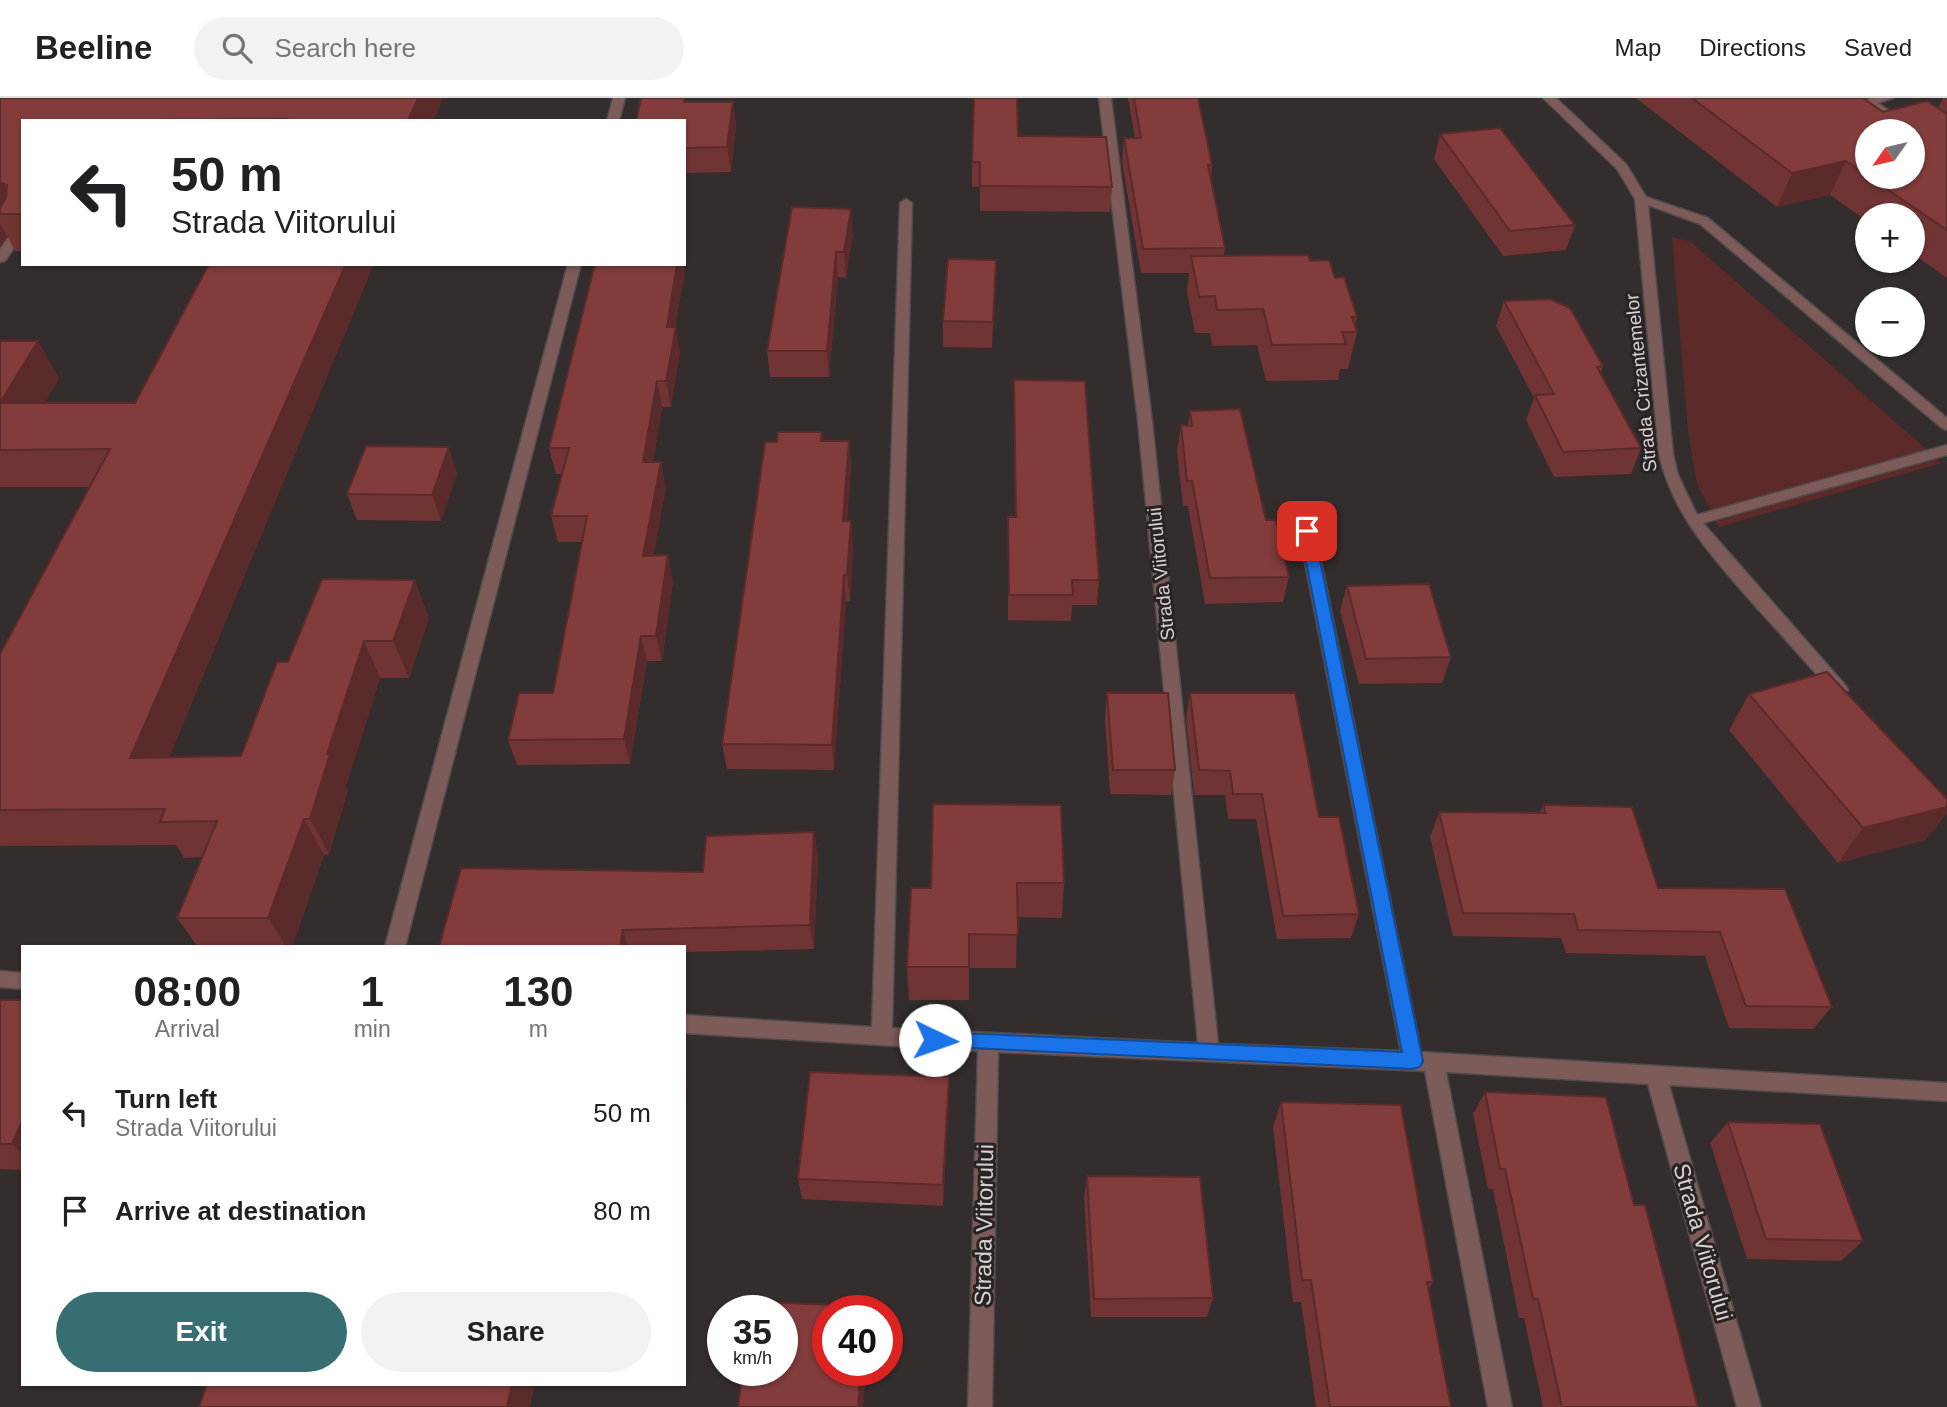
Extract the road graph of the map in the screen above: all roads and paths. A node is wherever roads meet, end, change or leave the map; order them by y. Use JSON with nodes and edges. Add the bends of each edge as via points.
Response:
{"nodes":[{"id":1,"x":620,"y":98,"type":"edge"},
{"id":2,"x":1105,"y":98,"type":"edge"},
{"id":3,"x":1549,"y":98,"type":"edge"},
{"id":4,"x":1887,"y":98,"type":"edge"},
{"id":5,"x":1865,"y":100,"type":"edge"},
{"id":6,"x":614,"y":119,"type":"edge"},
{"id":7,"x":1894,"y":119,"type":"edge"},
{"id":8,"x":1641,"y":199,"type":"junction"},
{"id":9,"x":906,"y":203,"type":"dead end"},
{"id":10,"x":21,"y":229,"type":"edge"},
{"id":11,"x":0,"y":258,"type":"edge"},
{"id":12,"x":575,"y":266,"type":"edge"},
{"id":13,"x":1947,"y":425,"type":"edge"},
{"id":14,"x":1947,"y":450,"type":"edge"},
{"id":15,"x":1693,"y":521,"type":"junction"},
{"id":16,"x":1307,"y":531,"type":"dead end"},
{"id":17,"x":1848,"y":699,"type":"edge"},
{"id":18,"x":396,"y":945,"type":"edge"},
{"id":19,"x":0,"y":979,"type":"edge"},
{"id":20,"x":21,"y":981,"type":"edge"},
{"id":21,"x":686,"y":1024,"type":"edge"},
{"id":22,"x":882,"y":1037,"type":"junction"},
{"id":23,"x":988,"y":1043,"type":"junction"},
{"id":24,"x":1209,"y":1051,"type":"junction"},
{"id":25,"x":1424,"y":1062,"type":"junction"},
{"id":26,"x":1656,"y":1077,"type":"junction"},
{"id":27,"x":1947,"y":1092,"type":"edge"},
{"id":28,"x":980,"y":1407,"type":"edge"},
{"id":29,"x":1500,"y":1407,"type":"edge"},
{"id":30,"x":1749,"y":1407,"type":"edge"}],
"edges":[{"from":1,"to":6,"type":"street"},
{"from":2,"to":24,"type":"street","name":"Strada Viitorului","via":[[1146,421]]},
{"from":3,"to":8,"type":"street","name":"Strada Crizantemelor","via":[[1622,167]]},
{"from":4,"to":5,"type":"street"},
{"from":5,"to":7,"type":"street"},
{"from":8,"to":13,"type":"street","via":[[1704,222]]},
{"from":8,"to":15,"type":"street","name":"Strada Crizantemelor","via":[[1670,475]]},
{"from":9,"to":22,"type":"street"},
{"from":10,"to":11,"type":"street"},
{"from":12,"to":18,"type":"street"},
{"from":14,"to":15,"type":"street"},
{"from":15,"to":17,"type":"street","name":"Strada Crizantemelor"},
{"from":16,"to":25,"type":"street"},
{"from":19,"to":20,"type":"street"},
{"from":21,"to":22,"type":"street"},
{"from":22,"to":23,"type":"street"},
{"from":23,"to":24,"type":"street"},
{"from":23,"to":28,"type":"street","name":"Strada Viitorului"},
{"from":24,"to":25,"type":"street"},
{"from":25,"to":26,"type":"street"},
{"from":25,"to":29,"type":"street"},
{"from":26,"to":27,"type":"street"},
{"from":26,"to":30,"type":"street","name":"Strada Viitorului"}]}
